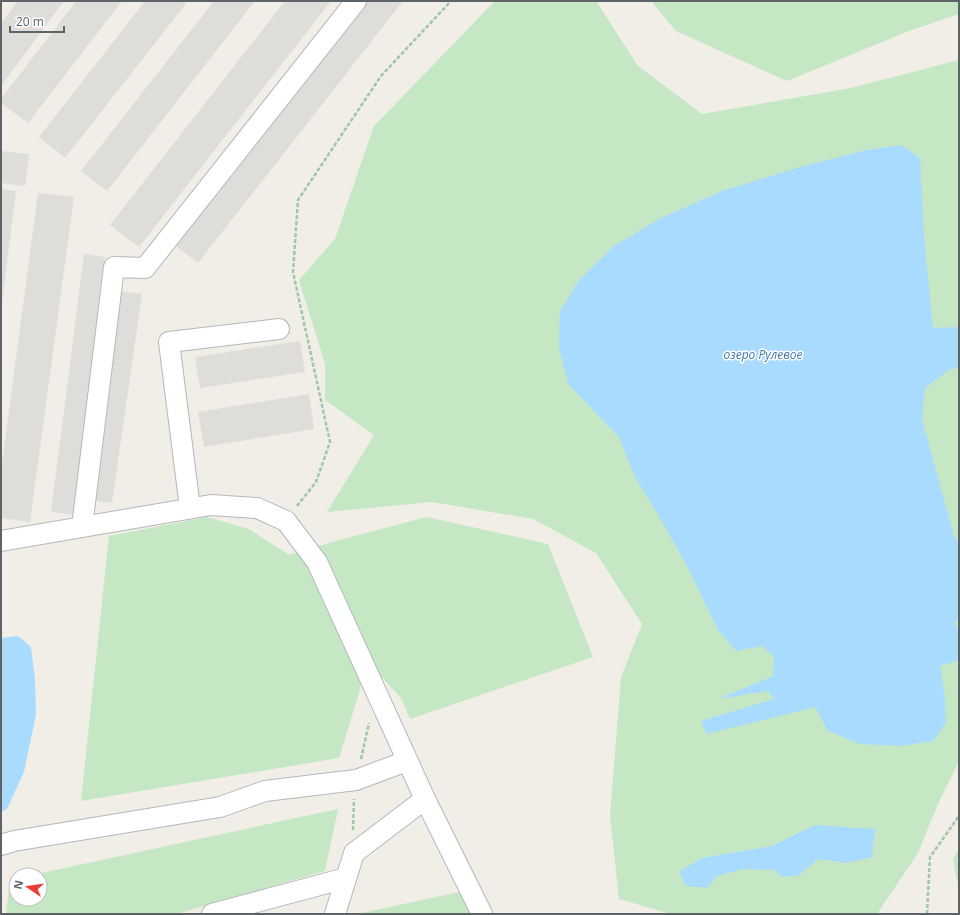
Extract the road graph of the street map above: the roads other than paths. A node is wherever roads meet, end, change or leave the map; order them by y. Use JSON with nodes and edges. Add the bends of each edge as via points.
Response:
{"nodes":[{"id":1,"x":356,"y":1,"type":"edge"},
{"id":2,"x":279,"y":329,"type":"dead end"},
{"id":3,"x":190,"y":508,"type":"junction"},
{"id":4,"x":82,"y":527,"type":"junction"},
{"id":5,"x":1,"y":541,"type":"edge"},
{"id":6,"x":407,"y":761,"type":"junction"},
{"id":7,"x":424,"y":799,"type":"junction"},
{"id":8,"x":1,"y":845,"type":"edge"},
{"id":9,"x":346,"y":878,"type":"junction"},
{"id":10,"x":212,"y":914,"type":"edge"},
{"id":11,"x":335,"y":914,"type":"edge"},
{"id":12,"x":482,"y":914,"type":"edge"}],
"edges":[{"from":1,"to":4,"type":"street","via":[[145,268],[114,267]]},
{"from":2,"to":3,"type":"street","via":[[169,342]]},
{"from":3,"to":4,"type":"street"},
{"from":3,"to":6,"type":"street","via":[[211,505],[257,508],[286,521],[317,562]]},
{"from":4,"to":5,"type":"street"},
{"from":6,"to":7,"type":"street"},
{"from":6,"to":8,"type":"street","via":[[356,780],[265,791],[220,807]]},
{"from":7,"to":9,"type":"street","via":[[354,853]]},
{"from":7,"to":12,"type":"street"},
{"from":9,"to":10,"type":"street"},
{"from":9,"to":11,"type":"street"}]}
